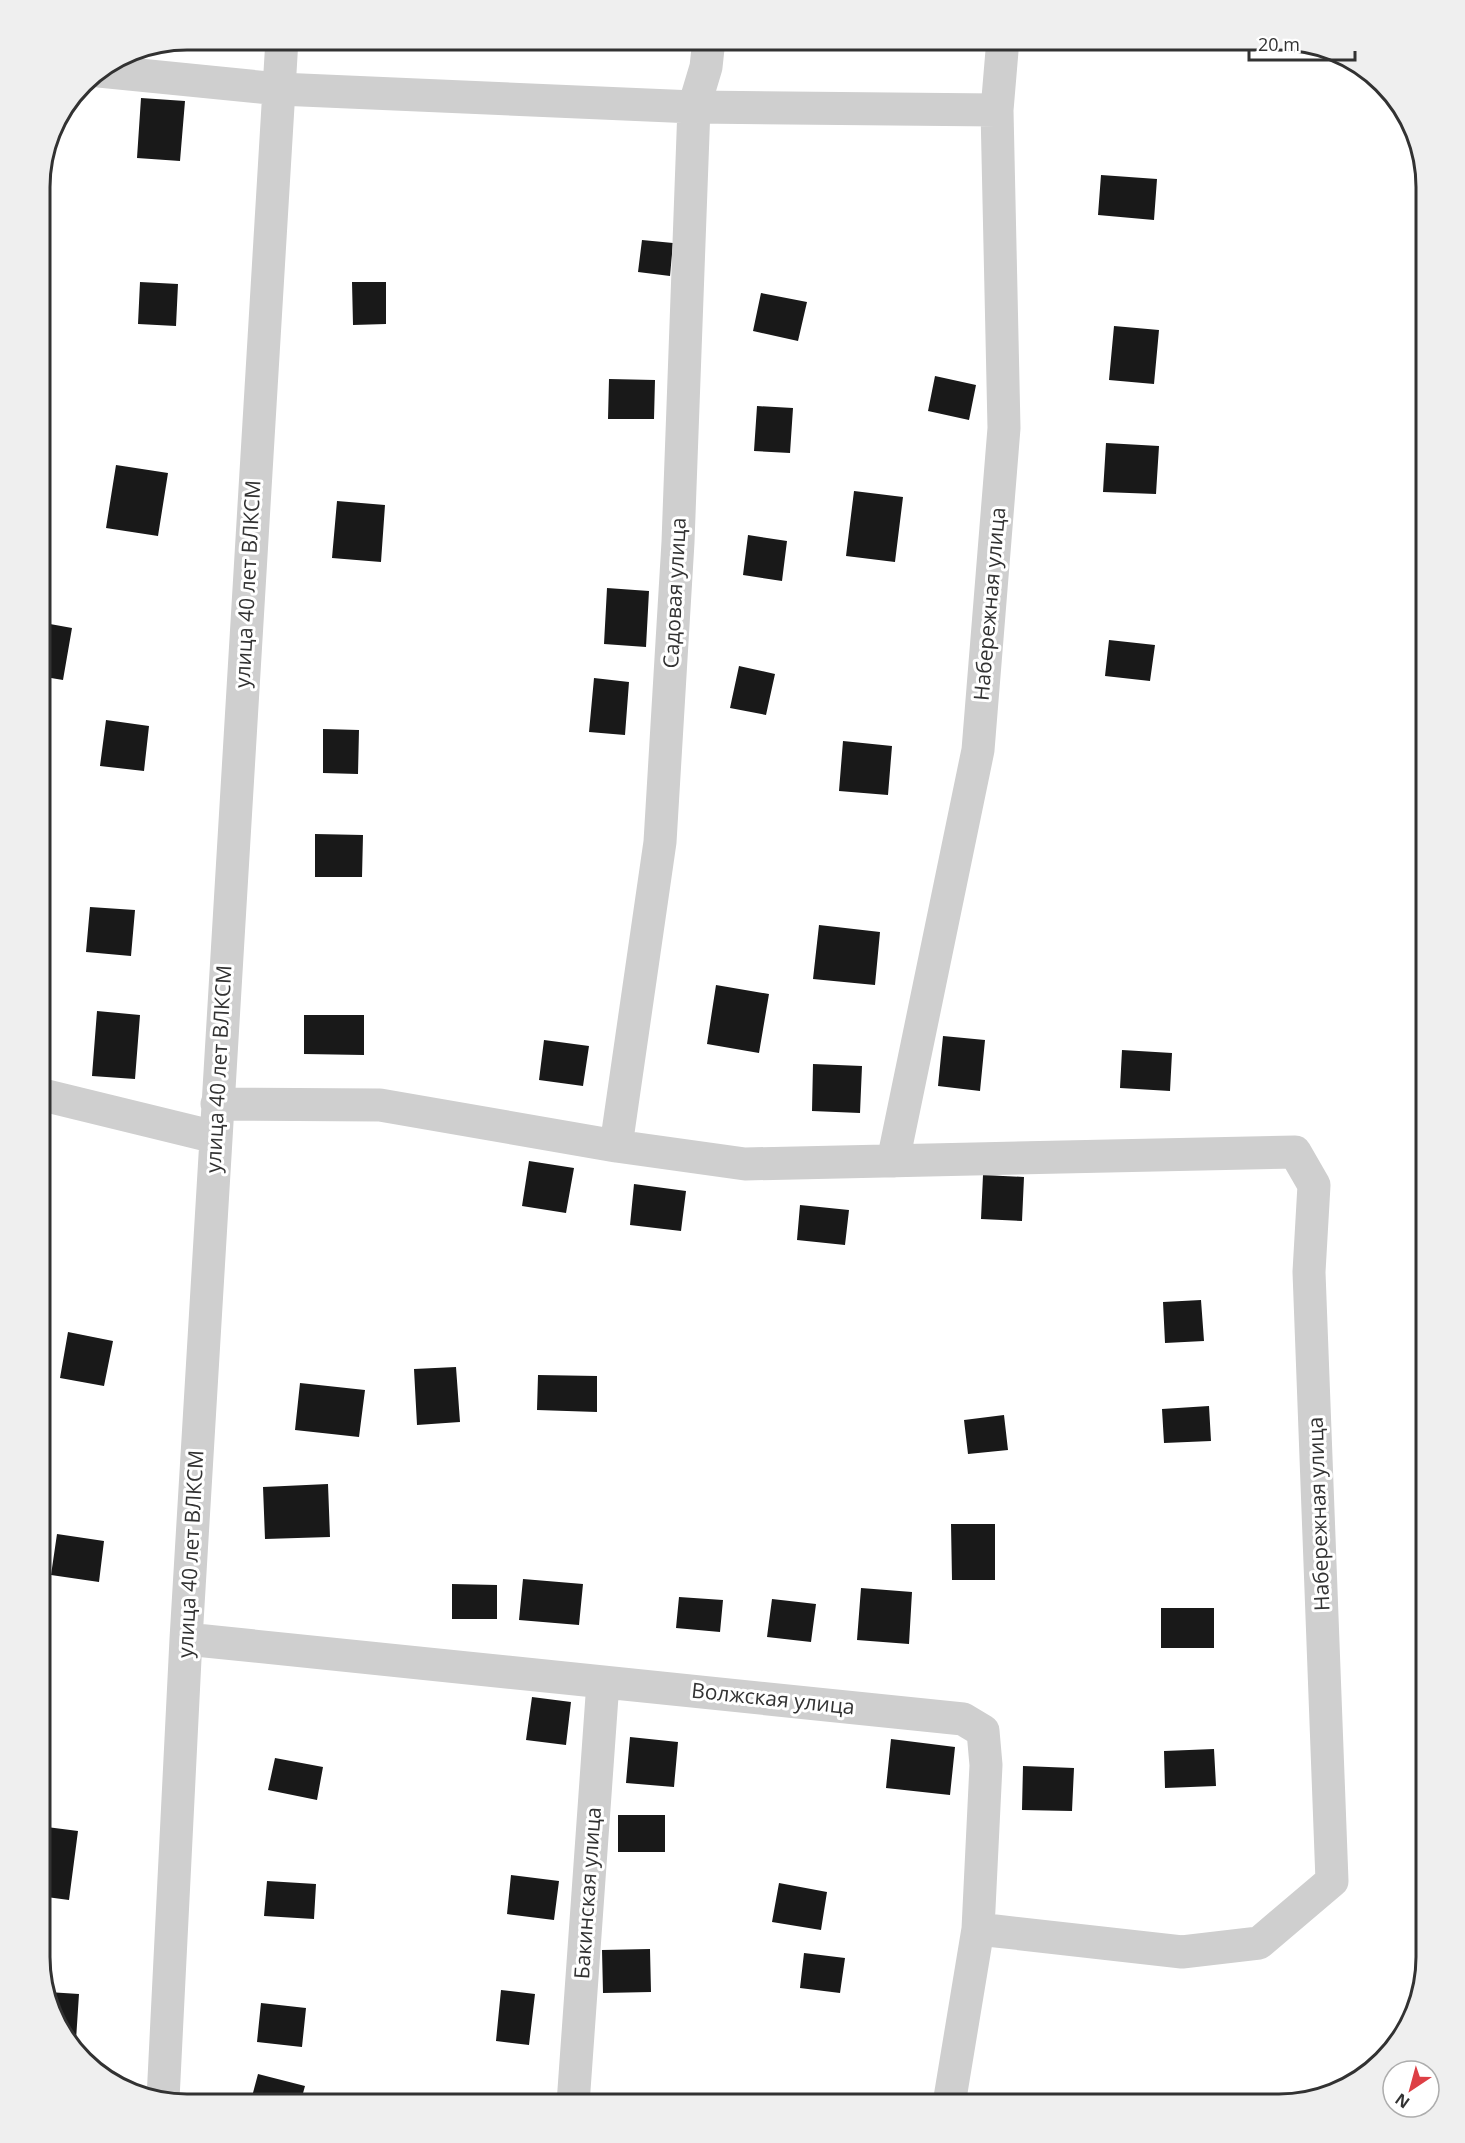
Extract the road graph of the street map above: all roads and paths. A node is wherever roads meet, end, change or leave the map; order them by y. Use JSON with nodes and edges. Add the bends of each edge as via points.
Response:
{"nodes":[{"id":1,"x":281,"y":49,"type":"edge"},
{"id":2,"x":709,"y":49,"type":"edge"},
{"id":3,"x":1002,"y":50,"type":"edge"},
{"id":4,"x":111,"y":72,"type":"edge"},
{"id":5,"x":279,"y":89,"type":"junction"},
{"id":6,"x":694,"y":107,"type":"junction"},
{"id":7,"x":997,"y":110,"type":"junction"},
{"id":8,"x":50,"y":1097,"type":"edge"},
{"id":9,"x":217,"y":1104,"type":"junction"},
{"id":10,"x":215,"y":1137,"type":"junction"},
{"id":11,"x":616,"y":1146,"type":"junction"},
{"id":12,"x":892,"y":1161,"type":"junction"},
{"id":13,"x":186,"y":1640,"type":"junction"},
{"id":14,"x":603,"y":1682,"type":"junction"},
{"id":15,"x":978,"y":1929,"type":"junction"},
{"id":16,"x":163,"y":2091,"type":"edge"},
{"id":17,"x":574,"y":2093,"type":"edge"},
{"id":18,"x":951,"y":2094,"type":"edge"}],
"edges":[{"from":1,"to":5,"type":"street","name":"улица 40 лет ВЛКСМ"},
{"from":2,"to":6,"type":"street","name":"Садовая улица"},
{"from":3,"to":7,"type":"street","name":"Набережная улица"},
{"from":4,"to":5,"type":"street"},
{"from":5,"to":6,"type":"street"},
{"from":5,"to":9,"type":"street","name":"улица 40 лет ВЛКСМ"},
{"from":6,"to":7,"type":"street"},
{"from":6,"to":11,"type":"street","name":"Садовая улица","via":[[678,542],[660,842]]},
{"from":7,"to":12,"type":"street","name":"Набережная улица","via":[[1004,428],[978,750]]},
{"from":8,"to":10,"type":"street"},
{"from":9,"to":10,"type":"street","name":"улица 40 лет ВЛКСМ"},
{"from":9,"to":11,"type":"street","via":[[380,1105]]},
{"from":10,"to":13,"type":"street","name":"улица 40 лет ВЛКСМ"},
{"from":11,"to":12,"type":"street","via":[[745,1164]]},
{"from":12,"to":15,"type":"street","name":"Набережная улица","via":[[1295,1152],[1314,1185],[1310,1272],[1332,1881],[1260,1943],[1182,1953]]},
{"from":13,"to":14,"type":"street","name":"Волжская улица"},
{"from":13,"to":16,"type":"street","name":"улица 40 лет ВЛКСМ"},
{"from":14,"to":15,"type":"street","name":"Волжская улица","via":[[963,1719],[983,1731],[986,1765]]},
{"from":14,"to":17,"type":"street","name":"Бакинская улица"},
{"from":15,"to":18,"type":"street","name":"Волжская улица"}]}
